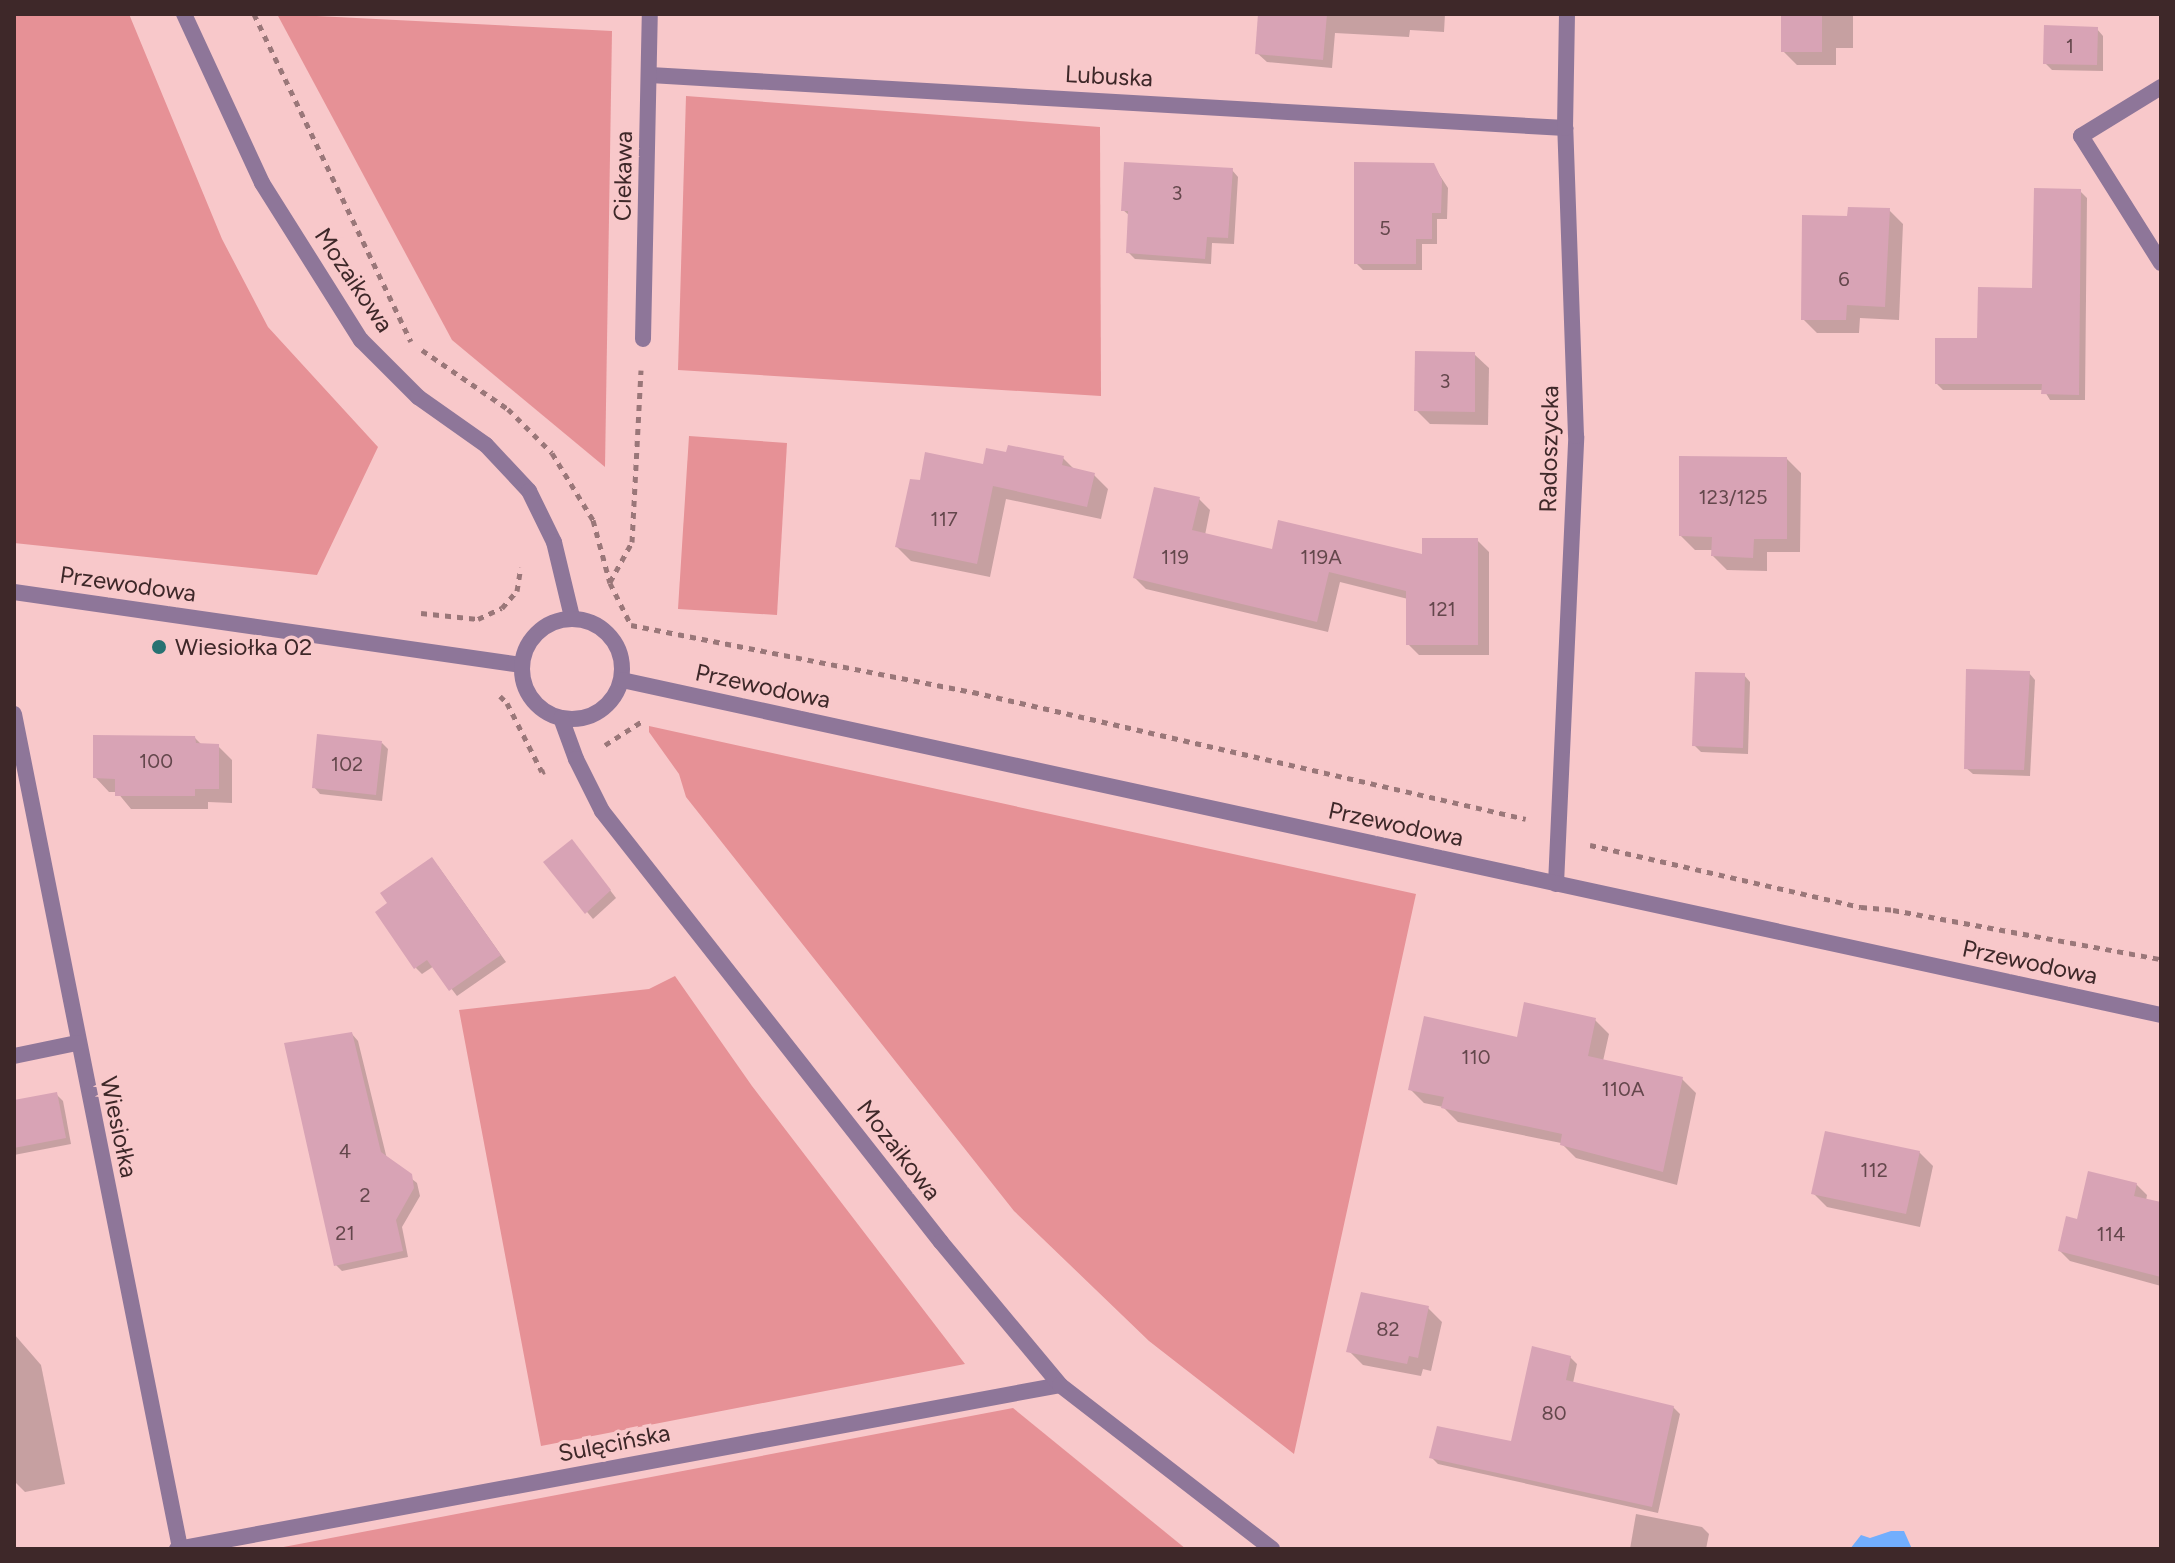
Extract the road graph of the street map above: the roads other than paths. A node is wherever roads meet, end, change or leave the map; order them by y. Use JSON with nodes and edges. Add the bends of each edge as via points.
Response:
{"nodes":[{"id":1,"x":184,"y":14,"type":"edge"},
{"id":2,"x":650,"y":14,"type":"edge"},
{"id":3,"x":1567,"y":14,"type":"edge"},
{"id":4,"x":650,"y":75,"type":"junction"},
{"id":5,"x":2161,"y":87,"type":"edge"},
{"id":6,"x":1565,"y":128,"type":"junction"},
{"id":7,"x":2161,"y":263,"type":"edge"},
{"id":8,"x":643,"y":339,"type":"road end"},
{"id":9,"x":14,"y":592,"type":"edge"},
{"id":10,"x":572,"y":617,"type":"junction"},
{"id":11,"x":521,"y":665,"type":"junction"},
{"id":12,"x":622,"y":680,"type":"junction"},
{"id":13,"x":14,"y":714,"type":"edge"},
{"id":14,"x":561,"y":718,"type":"junction"},
{"id":15,"x":1556,"y":884,"type":"junction"},
{"id":16,"x":2161,"y":1015,"type":"edge"},
{"id":17,"x":77,"y":1043,"type":"junction"},
{"id":18,"x":14,"y":1056,"type":"edge"},
{"id":19,"x":1060,"y":1385,"type":"junction"},
{"id":20,"x":179,"y":1549,"type":"edge"},
{"id":21,"x":1272,"y":1549,"type":"edge"}],
"edges":[{"from":1,"to":10,"type":"street","name":"Mozaikowa","via":[[262,183],[361,340],[418,397],[486,445],[529,491],[554,542]]},
{"from":2,"to":4,"type":"street","name":"Ciekawa"},
{"from":3,"to":6,"type":"street","name":"Radoszycka"},
{"from":4,"to":6,"type":"street","name":"Lubuska"},
{"from":4,"to":8,"type":"street","name":"Ciekawa"},
{"from":5,"to":7,"type":"street","via":[[2081,136]]},
{"from":6,"to":15,"type":"street","name":"Radoszycka","via":[[1576,436]]},
{"from":9,"to":11,"type":"street","name":"Przewodowa"},
{"from":10,"to":11,"type":"street","via":[[537,631]]},
{"from":10,"to":12,"type":"street","via":[[593,622],[610,635],[621,656]]},
{"from":11,"to":14,"type":"street","via":[[531,699],[544,712]]},
{"from":12,"to":14,"type":"street","via":[[600,712],[581,719]]},
{"from":12,"to":15,"type":"street","name":"Przewodowa"},
{"from":13,"to":17,"type":"street","name":"Wiesiołka"},
{"from":14,"to":19,"type":"street","name":"Mozaikowa","via":[[602,811],[931,1230]]},
{"from":15,"to":16,"type":"street","name":"Przewodowa"},
{"from":17,"to":18,"type":"street"},
{"from":17,"to":20,"type":"street","name":"Wiesiołka"},
{"from":19,"to":20,"type":"street","name":"Sulęcińska"},
{"from":19,"to":21,"type":"street","name":"Mozaikowa"}]}
